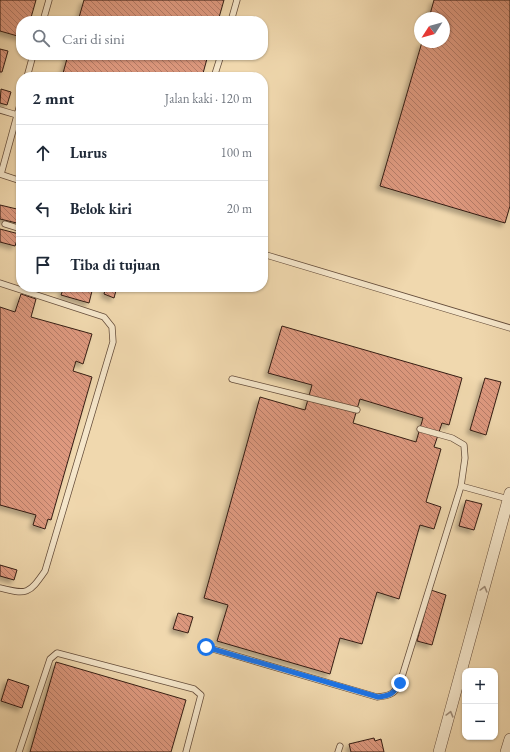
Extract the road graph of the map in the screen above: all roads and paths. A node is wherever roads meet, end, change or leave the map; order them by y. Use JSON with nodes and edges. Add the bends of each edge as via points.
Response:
{"nodes":[{"id":1,"x":48,"y":0,"type":"edge"},
{"id":2,"x":237,"y":0,"type":"edge"},
{"id":3,"x":44,"y":16,"type":"edge"},
{"id":4,"x":232,"y":16,"type":"edge"},
{"id":5,"x":33,"y":60,"type":"edge"},
{"id":6,"x":219,"y":60,"type":"edge"},
{"id":7,"x":29,"y":72,"type":"edge"},
{"id":8,"x":216,"y":72,"type":"edge"},
{"id":9,"x":0,"y":110,"type":"edge"},
{"id":10,"x":16,"y":115,"type":"edge"},
{"id":11,"x":16,"y":118,"type":"edge"},
{"id":12,"x":0,"y":174,"type":"edge"},
{"id":13,"x":16,"y":179,"type":"edge"},
{"id":14,"x":5,"y":224,"type":"dead end"},
{"id":15,"x":16,"y":227,"type":"edge"},
{"id":16,"x":268,"y":255,"type":"edge"},
{"id":17,"x":0,"y":282,"type":"edge"},
{"id":18,"x":16,"y":287,"type":"edge"},
{"id":19,"x":30,"y":292,"type":"edge"},
{"id":20,"x":510,"y":328,"type":"edge"},
{"id":21,"x":232,"y":379,"type":"dead end"},
{"id":22,"x":357,"y":410,"type":"dead end"},
{"id":23,"x":420,"y":429,"type":"dead end"},
{"id":24,"x":460,"y":486,"type":"junction"},
{"id":25,"x":509,"y":496,"type":"edge"},
{"id":26,"x":0,"y":588,"type":"edge"},
{"id":27,"x":206,"y":647,"type":"dead end"},
{"id":28,"x":510,"y":739,"type":"edge"},
{"id":29,"x":19,"y":752,"type":"edge"},
{"id":30,"x":186,"y":752,"type":"edge"},
{"id":31,"x":439,"y":752,"type":"edge"},
{"id":32,"x":506,"y":752,"type":"edge"}],
"edges":[{"from":1,"to":3,"type":"lane"},
{"from":2,"to":4,"type":"lane"},
{"from":5,"to":7,"type":"lane"},
{"from":6,"to":8,"type":"lane"},
{"from":9,"to":10,"type":"lane"},
{"from":11,"to":12,"type":"lane"},
{"from":12,"to":13,"type":"lane"},
{"from":14,"to":15,"type":"lane"},
{"from":16,"to":20,"type":"lane"},
{"from":17,"to":18,"type":"lane"},
{"from":19,"to":26,"type":"lane","via":[[104,317],[112,326],[113,342],[44,571],[36,584],[26,592],[18,593]]},
{"from":21,"to":22,"type":"lane"},
{"from":23,"to":24,"type":"lane","via":[[452,438],[464,445],[465,458]]},
{"from":24,"to":25,"type":"lane"},
{"from":24,"to":27,"type":"lane","via":[[400,683],[393,694],[378,697]]},
{"from":31,"to":25,"type":"street","one_way":true},
{"from":28,"to":32,"type":"street"},
{"from":29,"to":30,"type":"lane","via":[[50,660],[57,653],[194,689],[201,695]]}]}
